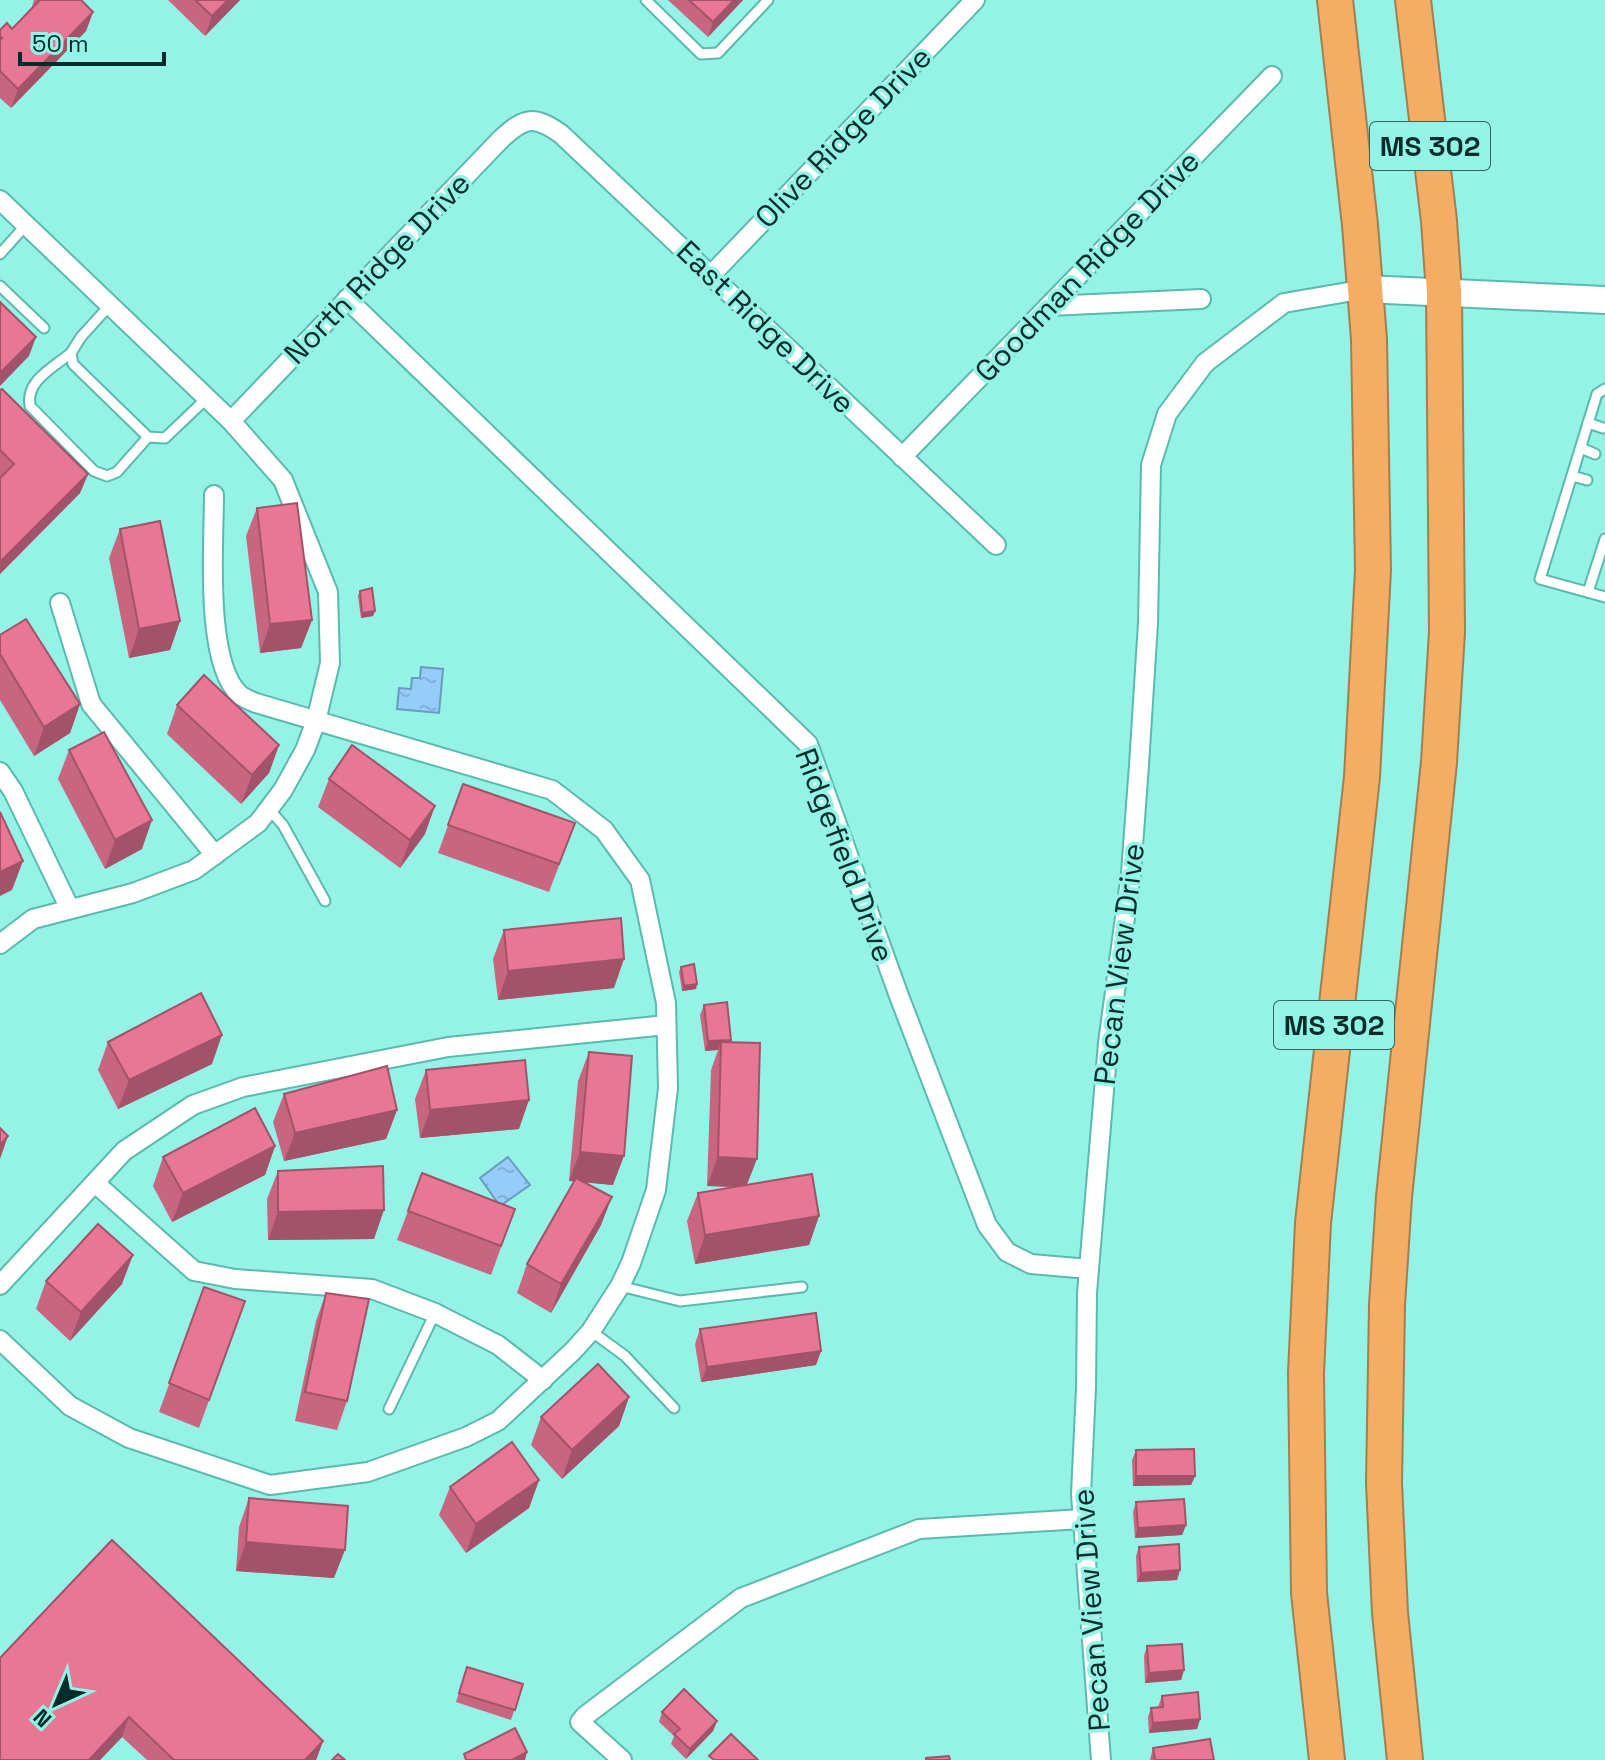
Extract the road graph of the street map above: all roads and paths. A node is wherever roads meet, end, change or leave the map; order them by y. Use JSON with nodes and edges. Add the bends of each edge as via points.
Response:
{"nodes":[{"id":1,"x":646,"y":0,"type":"edge"},
{"id":2,"x":768,"y":0,"type":"edge"},
{"id":3,"x":975,"y":0,"type":"edge"},
{"id":4,"x":1335,"y":0,"type":"edge"},
{"id":5,"x":1413,"y":0,"type":"edge"},
{"id":6,"x":1272,"y":76,"type":"dead end"},
{"id":7,"x":528,"y":120,"type":"joint"},
{"id":8,"x":0,"y":200,"type":"edge"},
{"id":9,"x":26,"y":225,"type":"junction"},
{"id":10,"x":0,"y":254,"type":"edge"},
{"id":11,"x":712,"y":274,"type":"junction"},
{"id":12,"x":0,"y":286,"type":"edge"},
{"id":13,"x":1365,"y":289,"type":"junction"},
{"id":14,"x":1444,"y":292,"type":"junction"},
{"id":15,"x":347,"y":299,"type":"junction"},
{"id":16,"x":1201,"y":299,"type":"dead end"},
{"id":17,"x":1605,"y":300,"type":"edge"},
{"id":18,"x":110,"y":305,"type":"junction"},
{"id":19,"x":1049,"y":306,"type":"junction"},
{"id":20,"x":44,"y":328,"type":"dead end"},
{"id":21,"x":71,"y":353,"type":"junction"},
{"id":22,"x":1605,"y":389,"type":"edge"},
{"id":23,"x":207,"y":398,"type":"junction"},
{"id":24,"x":231,"y":421,"type":"junction"},
{"id":25,"x":1588,"y":423,"type":"junction"},
{"id":26,"x":1603,"y":428,"type":"edge"},
{"id":27,"x":148,"y":437,"type":"junction"},
{"id":28,"x":1581,"y":448,"type":"junction"},
{"id":29,"x":1595,"y":454,"type":"dead end"},
{"id":30,"x":902,"y":457,"type":"junction"},
{"id":31,"x":1572,"y":476,"type":"junction"},
{"id":32,"x":1587,"y":480,"type":"dead end"},
{"id":33,"x":214,"y":495,"type":"dead end"},
{"id":34,"x":1605,"y":539,"type":"edge"},
{"id":35,"x":996,"y":545,"type":"dead end"},
{"id":36,"x":1588,"y":592,"type":"junction"},
{"id":37,"x":1605,"y":597,"type":"edge"},
{"id":38,"x":60,"y":603,"type":"dead end"},
{"id":39,"x":316,"y":721,"type":"junction"},
{"id":40,"x":0,"y":772,"type":"edge"},
{"id":41,"x":269,"y":809,"type":"junction"},
{"id":42,"x":215,"y":855,"type":"junction"},
{"id":43,"x":325,"y":901,"type":"dead end"},
{"id":44,"x":70,"y":909,"type":"junction"},
{"id":45,"x":0,"y":944,"type":"edge"},
{"id":46,"x":666,"y":1025,"type":"junction"},
{"id":47,"x":95,"y":1183,"type":"junction"},
{"id":48,"x":1089,"y":1269,"type":"junction"},
{"id":49,"x":0,"y":1285,"type":"edge"},
{"id":50,"x":620,"y":1286,"type":"junction"},
{"id":51,"x":802,"y":1287,"type":"dead end"},
{"id":52,"x":435,"y":1313,"type":"junction"},
{"id":53,"x":591,"y":1331,"type":"junction"},
{"id":54,"x":0,"y":1340,"type":"edge"},
{"id":55,"x":543,"y":1380,"type":"junction"},
{"id":56,"x":674,"y":1408,"type":"dead end"},
{"id":57,"x":389,"y":1409,"type":"dead end"},
{"id":58,"x":1083,"y":1519,"type":"junction"},
{"id":59,"x":622,"y":1760,"type":"edge"},
{"id":60,"x":1101,"y":1760,"type":"edge"},
{"id":61,"x":1327,"y":1760,"type":"edge"},
{"id":62,"x":1405,"y":1760,"type":"edge"}],
"edges":[{"from":1,"to":2,"type":"lane","via":[[701,54],[718,53]]},
{"from":3,"to":11,"type":"street","name":"Olive Ridge Drive"},
{"from":4,"to":13,"type":"highway","number":"MS 302"},
{"from":5,"to":14,"type":"highway","number":"MS 302"},
{"from":6,"to":19,"type":"street","name":"Goodman Ridge Drive"},
{"from":7,"to":11,"type":"street","name":"East Ridge Drive","via":[[561,134]]},
{"from":7,"to":15,"type":"street","name":"North Ridge Drive","via":[[501,139]]},
{"from":8,"to":9,"type":"street"},
{"from":9,"to":10,"type":"lane"},
{"from":9,"to":18,"type":"street"},
{"from":11,"to":30,"type":"street","name":"East Ridge Drive"},
{"from":12,"to":20,"type":"lane"},
{"from":13,"to":14,"type":"main road"},
{"from":13,"to":48,"type":"street","name":"Pecan View Drive","via":[[1284,303],[1205,363],[1167,414],[1151,465],[1148,623],[1131,873],[1108,1043]]},
{"from":13,"to":61,"type":"highway","number":"MS 302","via":[[1373,484],[1367,704],[1313,1223],[1306,1373],[1309,1593]]},
{"from":14,"to":17,"type":"main road"},
{"from":14,"to":62,"type":"highway","number":"MS 302","via":[[1447,632],[1439,762],[1394,1197],[1384,1416],[1390,1613]]},
{"from":15,"to":24,"type":"street","name":"North Ridge Drive"},
{"from":15,"to":48,"type":"street","name":"Ridgefield Drive","via":[[808,744],[987,1225],[1007,1252],[1031,1264]]},
{"from":16,"to":19,"type":"street"},
{"from":18,"to":21,"type":"lane"},
{"from":18,"to":23,"type":"street"},
{"from":19,"to":30,"type":"street","name":"Goodman Ridge Drive"},
{"from":21,"to":27,"type":"lane","via":[[73,364]]},
{"from":21,"to":27,"type":"lane","via":[[33,384],[30,406],[94,471],[107,476]]},
{"from":22,"to":25,"type":"lane","via":[[1597,394]]},
{"from":23,"to":24,"type":"street"},
{"from":23,"to":27,"type":"lane","via":[[165,438]]},
{"from":24,"to":39,"type":"street","via":[[283,480],[328,592],[330,663]]},
{"from":25,"to":26,"type":"lane"},
{"from":25,"to":28,"type":"lane"},
{"from":28,"to":29,"type":"lane"},
{"from":28,"to":31,"type":"lane"},
{"from":30,"to":35,"type":"street","name":"East Ridge Drive"},
{"from":31,"to":32,"type":"lane"},
{"from":31,"to":36,"type":"lane","via":[[1540,579]]},
{"from":33,"to":39,"type":"street","via":[[213,619],[226,673],[239,694]]},
{"from":34,"to":36,"type":"lane"},
{"from":36,"to":37,"type":"lane"},
{"from":38,"to":42,"type":"street","via":[[91,704]]},
{"from":39,"to":41,"type":"street"},
{"from":39,"to":46,"type":"street","via":[[552,790],[604,830],[640,880]]},
{"from":40,"to":44,"type":"street"},
{"from":41,"to":42,"type":"street"},
{"from":41,"to":43,"type":"lane"},
{"from":42,"to":44,"type":"street","via":[[182,875]]},
{"from":44,"to":45,"type":"street","via":[[33,919]]},
{"from":46,"to":47,"type":"street","via":[[448,1047],[243,1087],[193,1105],[124,1151]]},
{"from":46,"to":50,"type":"street","via":[[668,1088],[656,1190]]},
{"from":47,"to":49,"type":"street"},
{"from":47,"to":52,"type":"street","via":[[194,1271],[372,1289]]},
{"from":48,"to":58,"type":"street","name":"Pecan View Drive"},
{"from":50,"to":51,"type":"lane","via":[[680,1301]]},
{"from":50,"to":53,"type":"street"},
{"from":52,"to":55,"type":"street","via":[[498,1345]]},
{"from":52,"to":57,"type":"lane"},
{"from":53,"to":55,"type":"street"},
{"from":53,"to":56,"type":"lane","via":[[625,1356]]},
{"from":54,"to":55,"type":"street","via":[[70,1406],[93,1419],[129,1438],[270,1485],[368,1472],[466,1437],[498,1421]]},
{"from":58,"to":59,"type":"street","via":[[919,1529],[741,1598],[580,1722]]},
{"from":58,"to":60,"type":"street","name":"Pecan View Drive"}]}
